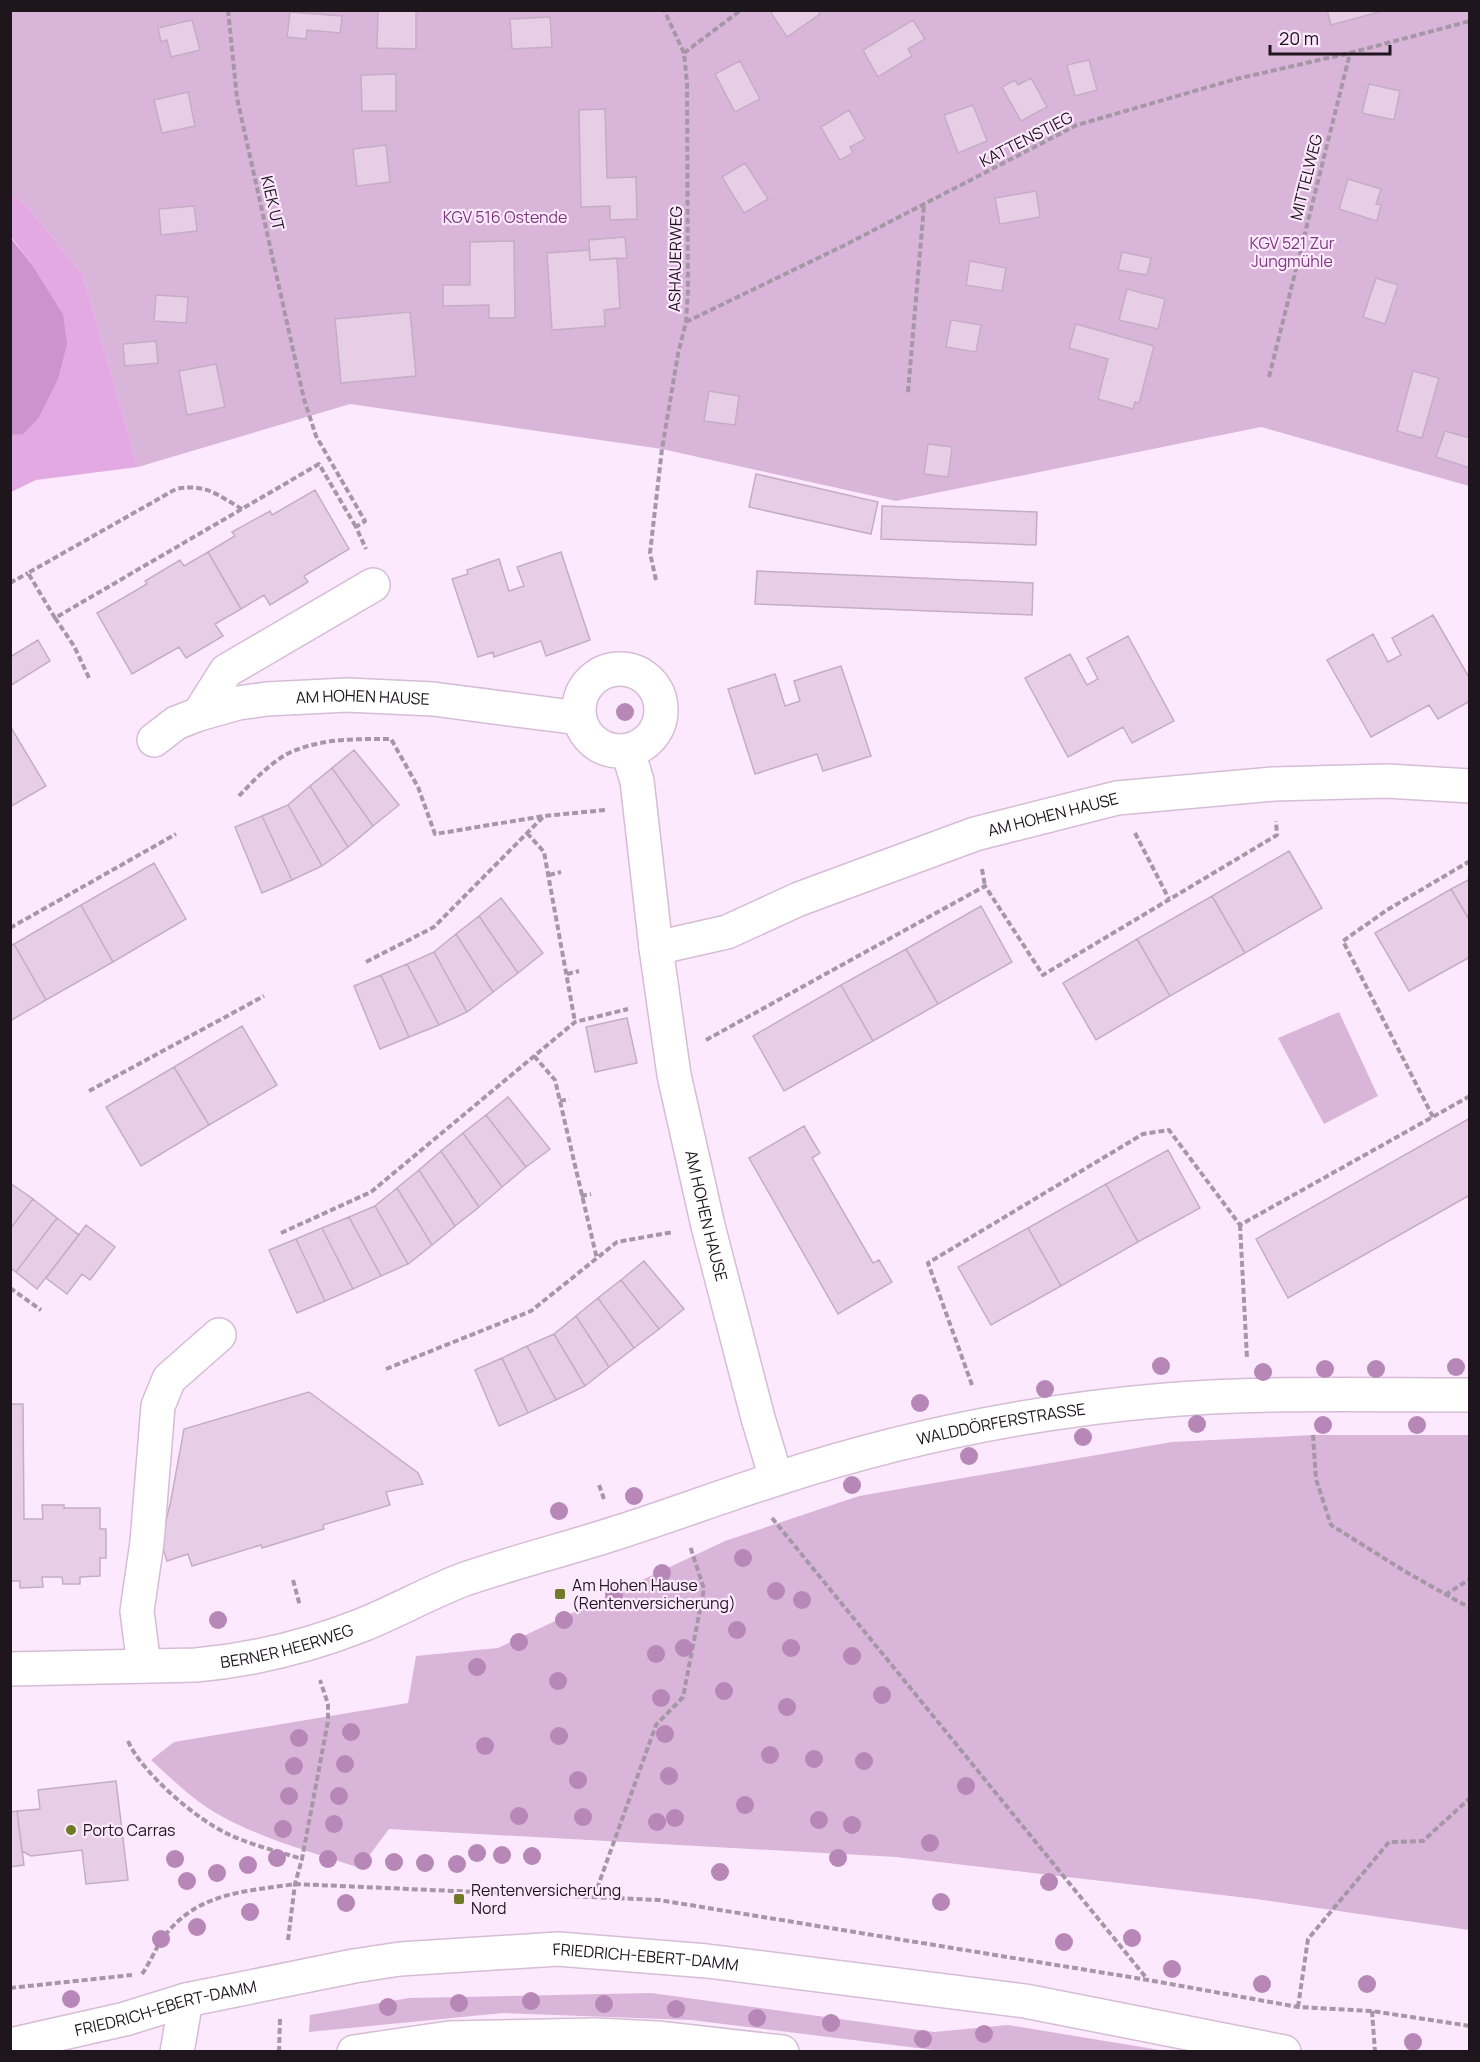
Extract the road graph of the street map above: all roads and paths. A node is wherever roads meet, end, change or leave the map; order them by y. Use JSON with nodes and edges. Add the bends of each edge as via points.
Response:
{"nodes":[{"id":1,"x":228,"y":10,"type":"edge"},
{"id":2,"x":663,"y":10,"type":"edge"},
{"id":3,"x":741,"y":10,"type":"edge"},
{"id":4,"x":1470,"y":21,"type":"edge"},
{"id":5,"x":684,"y":53,"type":"junction"},
{"id":6,"x":1350,"y":53,"type":"junction"},
{"id":7,"x":924,"y":204,"type":"junction"},
{"id":8,"x":686,"y":322,"type":"junction"},
{"id":9,"x":1269,"y":378,"type":"dead end"},
{"id":10,"x":908,"y":392,"type":"dead end"},
{"id":11,"x":242,"y":509,"type":"junction"},
{"id":12,"x":356,"y":527,"type":"junction"},
{"id":13,"x":28,"y":573,"type":"junction"},
{"id":14,"x":656,"y":580,"type":"dead end"},
{"id":15,"x":10,"y":583,"type":"edge"},
{"id":16,"x":373,"y":585,"type":"joint"},
{"id":17,"x":55,"y":618,"type":"junction"},
{"id":18,"x":90,"y":680,"type":"dead end"},
{"id":19,"x":199,"y":714,"type":"junction"},
{"id":20,"x":579,"y":718,"type":"junction"},
{"id":21,"x":154,"y":740,"type":"dead end"},
{"id":22,"x":628,"y":750,"type":"junction"},
{"id":23,"x":1274,"y":784,"type":"junction"},
{"id":24,"x":1470,"y":786,"type":"edge"},
{"id":25,"x":239,"y":796,"type":"dead end"},
{"id":26,"x":1117,"y":798,"type":"junction"},
{"id":27,"x":640,"y":809,"type":"junction"},
{"id":28,"x":544,"y":816,"type":"junction"},
{"id":29,"x":527,"y":833,"type":"junction"},
{"id":30,"x":176,"y":834,"type":"dead end"},
{"id":31,"x":1470,"y":861,"type":"edge"},
{"id":32,"x":561,"y":873,"type":"dead end"},
{"id":33,"x":549,"y":875,"type":"junction"},
{"id":34,"x":1168,"y":899,"type":"junction"},
{"id":35,"x":10,"y":928,"type":"edge"},
{"id":36,"x":656,"y":948,"type":"junction"},
{"id":37,"x":366,"y":962,"type":"dead end"},
{"id":38,"x":579,"y":971,"type":"dead end"},
{"id":39,"x":567,"y":974,"type":"junction"},
{"id":40,"x":264,"y":996,"type":"dead end"},
{"id":41,"x":664,"y":1000,"type":"junction"},
{"id":42,"x":576,"y":1022,"type":"junction"},
{"id":43,"x":534,"y":1056,"type":"junction"},
{"id":44,"x":672,"y":1059,"type":"junction"},
{"id":45,"x":89,"y":1091,"type":"dead end"},
{"id":46,"x":1470,"y":1096,"type":"edge"},
{"id":47,"x":569,"y":1098,"type":"dead end"},
{"id":48,"x":560,"y":1101,"type":"junction"},
{"id":49,"x":1433,"y":1117,"type":"junction"},
{"id":50,"x":591,"y":1194,"type":"dead end"},
{"id":51,"x":581,"y":1196,"type":"junction"},
{"id":52,"x":1240,"y":1225,"type":"junction"},
{"id":53,"x":708,"y":1226,"type":"junction"},
{"id":54,"x":281,"y":1233,"type":"dead end"},
{"id":55,"x":597,"y":1258,"type":"junction"},
{"id":56,"x":10,"y":1288,"type":"edge"},
{"id":57,"x":41,"y":1310,"type":"dead end"},
{"id":58,"x":219,"y":1335,"type":"dead end"},
{"id":59,"x":1247,"y":1358,"type":"dead end"},
{"id":60,"x":386,"y":1369,"type":"dead end"},
{"id":61,"x":972,"y":1385,"type":"dead end"},
{"id":62,"x":1470,"y":1395,"type":"edge"},
{"id":63,"x":1313,"y":1435,"type":"dead end"},
{"id":64,"x":776,"y":1478,"type":"junction"},
{"id":65,"x":770,"y":1515,"type":"dead end"},
{"id":66,"x":689,"y":1543,"type":"dead end"},
{"id":67,"x":548,"y":1553,"type":"joint"},
{"id":68,"x":1470,"y":1579,"type":"edge"},
{"id":69,"x":1445,"y":1595,"type":"junction"},
{"id":70,"x":1470,"y":1608,"type":"edge"},
{"id":71,"x":144,"y":1666,"type":"junction"},
{"id":72,"x":10,"y":1669,"type":"edge"},
{"id":73,"x":328,"y":1704,"type":"dead end"},
{"id":74,"x":128,"y":1741,"type":"dead end"},
{"id":75,"x":1470,"y":1798,"type":"edge"},
{"id":76,"x":302,"y":1859,"type":"junction"},
{"id":77,"x":295,"y":1884,"type":"dead end"},
{"id":78,"x":594,"y":1897,"type":"dead end"},
{"id":79,"x":1148,"y":1980,"type":"dead end"},
{"id":80,"x":186,"y":2000,"type":"junction"},
{"id":81,"x":1298,"y":2007,"type":"dead end"},
{"id":82,"x":1470,"y":2026,"type":"edge"},
{"id":83,"x":10,"y":2045,"type":"edge"},
{"id":84,"x":177,"y":2052,"type":"edge"},
{"id":85,"x":354,"y":2052,"type":"edge"},
{"id":86,"x":782,"y":2052,"type":"edge"},
{"id":87,"x":1284,"y":2052,"type":"edge"},
{"id":88,"x":1375,"y":2052,"type":"edge"}],
"edges":[{"from":1,"to":12,"type":"path","name":"KIEK UT","via":[[237,98],[304,399],[316,436],[365,521]]},
{"from":2,"to":5,"type":"path","name":"ASHAUERWEG"},
{"from":3,"to":5,"type":"path"},
{"from":4,"to":6,"type":"path","name":"KATTENSTIEG"},
{"from":5,"to":8,"type":"path","name":"ASHAUERWEG"},
{"from":6,"to":7,"type":"path","name":"KATTENSTIEG","via":[[1236,79],[1077,125]]},
{"from":6,"to":9,"type":"path","name":"MITTELWEG"},
{"from":7,"to":8,"type":"path","name":"KATTENSTIEG"},
{"from":7,"to":10,"type":"path"},
{"from":8,"to":14,"type":"path","name":"ASHAUERWEG","via":[[664,438],[651,542]]},
{"from":11,"to":12,"type":"path","via":[[319,464]]},
{"from":11,"to":13,"type":"path","via":[[212,490],[191,485],[176,489]]},
{"from":11,"to":17,"type":"path"},
{"from":12,"to":16,"type":"path","via":[[370,558]]},
{"from":13,"to":15,"type":"path"},
{"from":13,"to":17,"type":"path"},
{"from":16,"to":19,"type":"street","via":[[226,671]]},
{"from":17,"to":18,"type":"path"},
{"from":19,"to":20,"type":"street","name":"AM HOHEN HAUSE","via":[[267,699],[347,695],[433,699]]},
{"from":19,"to":21,"type":"street","name":"AM HOHEN HAUSE","via":[[176,723]]},
{"from":20,"to":22,"type":"street","via":[[597,744],[615,751]]},
{"from":20,"to":22,"type":"street","via":[[582,693],[599,674],[625,669],[643,676],[656,690],[660,714],[650,738]]},
{"from":22,"to":27,"type":"street","name":"AM HOHEN HAUSE"},
{"from":23,"to":24,"type":"street","name":"AM HOHEN HAUSE","via":[[1387,781]]},
{"from":23,"to":26,"type":"street","name":"AM HOHEN HAUSE"},
{"from":23,"to":34,"type":"path","via":[[1277,835]]},
{"from":25,"to":28,"type":"path","via":[[289,753],[343,739],[391,738],[418,787],[435,834]]},
{"from":26,"to":34,"type":"path"},
{"from":26,"to":36,"type":"street","name":"AM HOHEN HAUSE","via":[[975,834],[799,899],[727,932]]},
{"from":27,"to":28,"type":"path"},
{"from":27,"to":36,"type":"street","name":"AM HOHEN HAUSE"},
{"from":28,"to":29,"type":"path"},
{"from":29,"to":33,"type":"path","via":[[544,852]]},
{"from":29,"to":37,"type":"path","via":[[434,927]]},
{"from":30,"to":35,"type":"path"},
{"from":31,"to":49,"type":"path","via":[[1343,941]]},
{"from":32,"to":33,"type":"path"},
{"from":33,"to":39,"type":"path"},
{"from":34,"to":44,"type":"path","via":[[1043,975],[985,886]]},
{"from":36,"to":41,"type":"street","name":"AM HOHEN HAUSE"},
{"from":38,"to":39,"type":"path"},
{"from":39,"to":42,"type":"path"},
{"from":40,"to":45,"type":"path"},
{"from":41,"to":42,"type":"path"},
{"from":41,"to":44,"type":"street","name":"AM HOHEN HAUSE"},
{"from":42,"to":43,"type":"path"},
{"from":43,"to":48,"type":"path","via":[[555,1080]]},
{"from":43,"to":54,"type":"path","via":[[371,1192]]},
{"from":44,"to":53,"type":"street","name":"AM HOHEN HAUSE"},
{"from":46,"to":49,"type":"path"},
{"from":47,"to":48,"type":"path"},
{"from":48,"to":51,"type":"path"},
{"from":49,"to":52,"type":"path"},
{"from":50,"to":51,"type":"path"},
{"from":51,"to":55,"type":"path"},
{"from":52,"to":59,"type":"path"},
{"from":52,"to":61,"type":"path","via":[[1169,1130],[1143,1134],[928,1263]]},
{"from":53,"to":55,"type":"path","via":[[617,1242]]},
{"from":53,"to":64,"type":"street","name":"AM HOHEN HAUSE"},
{"from":55,"to":60,"type":"path","via":[[531,1311]]},
{"from":56,"to":57,"type":"path"},
{"from":58,"to":71,"type":"street","via":[[169,1379],[158,1406],[138,1611]]},
{"from":62,"to":64,"type":"street","name":"WALDDÖRFERSTRASSE","via":[[1251,1396],[1077,1410],[906,1441]]},
{"from":63,"to":69,"type":"path","via":[[1317,1479],[1331,1525]]},
{"from":64,"to":67,"type":"street","name":"WALDDÖRFERSTRASSE"},
{"from":65,"to":79,"type":"path"},
{"from":66,"to":78,"type":"path","via":[[704,1589],[683,1697],[656,1725]]},
{"from":67,"to":71,"type":"street","name":"BERNER HEERWEG","via":[[462,1580],[362,1625],[310,1643],[224,1663]]},
{"from":68,"to":69,"type":"path"},
{"from":69,"to":70,"type":"path"},
{"from":71,"to":72,"type":"street","name":"BERNER HEERWEG"},
{"from":73,"to":76,"type":"path"},
{"from":74,"to":76,"type":"path","via":[[152,1775],[195,1814],[227,1834]]},
{"from":75,"to":81,"type":"path","via":[[1424,1840],[1389,1842],[1308,1939]]},
{"from":76,"to":77,"type":"path"},
{"from":80,"to":83,"type":"street","name":"FRIEDRICH-EBERT-DAMM","via":[[125,2019]]},
{"from":80,"to":84,"type":"street"},
{"from":80,"to":87,"type":"street","name":"FRIEDRICH-EBERT-DAMM","via":[[400,1959],[558,1949],[707,1960],[1025,2001]]},
{"from":82,"to":88,"type":"path","via":[[1372,2011]]},
{"from":85,"to":86,"type":"street","via":[[449,2038],[596,2035]]}]}
